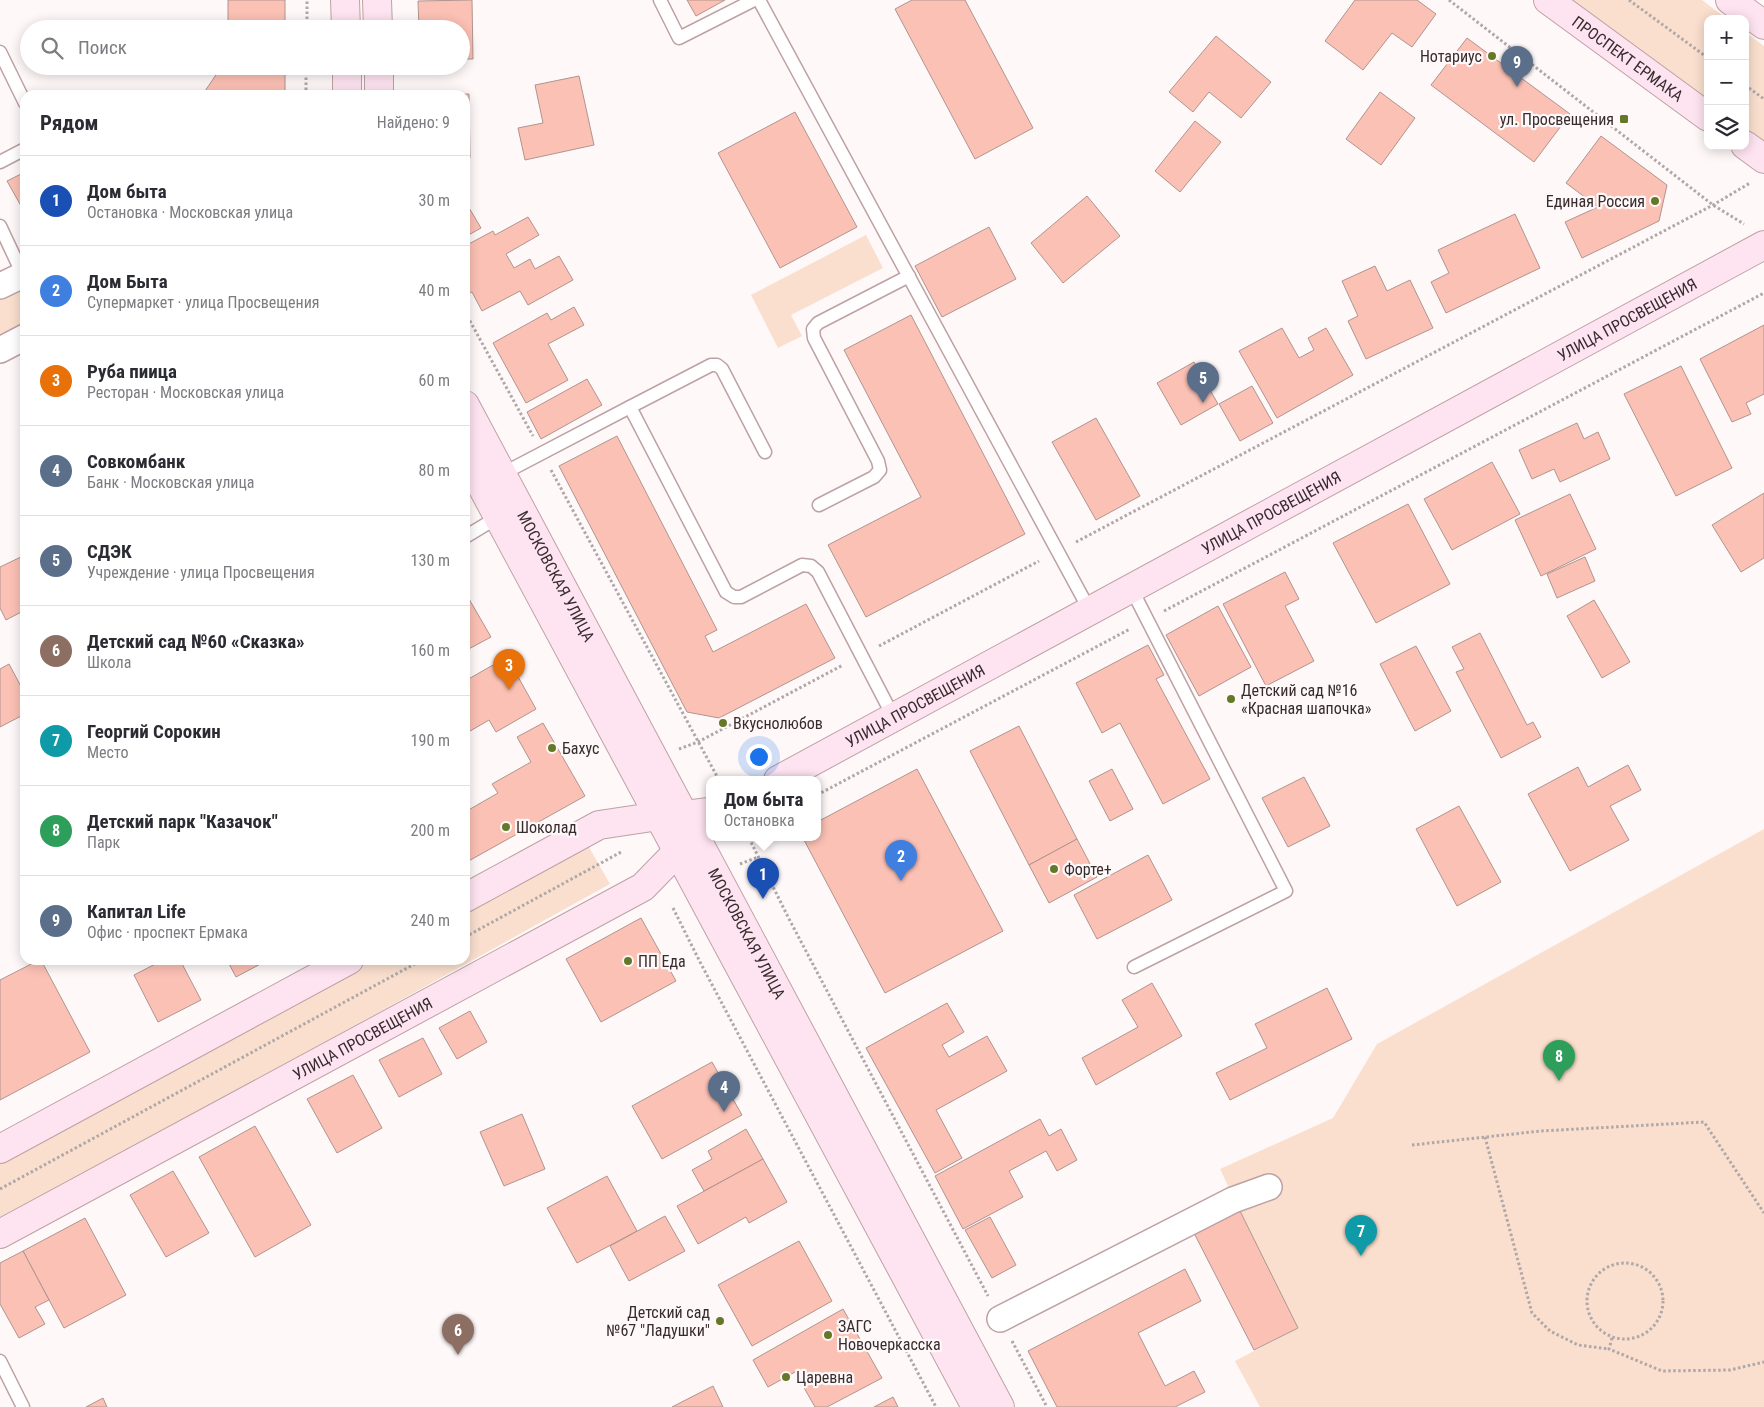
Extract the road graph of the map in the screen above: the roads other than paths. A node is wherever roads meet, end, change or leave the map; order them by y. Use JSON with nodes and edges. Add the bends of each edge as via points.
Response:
{"nodes":[{"id":1,"x":345,"y":0,"type":"edge"},
{"id":2,"x":377,"y":0,"type":"edge"},
{"id":3,"x":660,"y":0,"type":"edge"},
{"id":4,"x":754,"y":0,"type":"edge"},
{"id":5,"x":759,"y":0,"type":"edge"},
{"id":6,"x":1548,"y":0,"type":"edge"},
{"id":7,"x":1730,"y":0,"type":"edge"},
{"id":8,"x":346,"y":20,"type":"edge"},
{"id":9,"x":378,"y":20,"type":"edge"},
{"id":10,"x":1764,"y":25,"type":"edge"},
{"id":11,"x":0,"y":52,"type":"edge"},
{"id":12,"x":347,"y":75,"type":"edge"},
{"id":13,"x":379,"y":75,"type":"edge"},
{"id":14,"x":347,"y":90,"type":"edge"},
{"id":15,"x":379,"y":90,"type":"edge"},
{"id":16,"x":20,"y":93,"type":"edge"},
{"id":17,"x":1704,"y":114,"type":"edge"},
{"id":18,"x":1748,"y":150,"type":"edge"},
{"id":19,"x":20,"y":152,"type":"edge"},
{"id":20,"x":0,"y":162,"type":"edge"},
{"id":21,"x":1760,"y":170,"type":"edge"},
{"id":22,"x":0,"y":226,"type":"edge"},
{"id":23,"x":1755,"y":235,"type":"edge"},
{"id":24,"x":20,"y":266,"type":"edge"},
{"id":25,"x":20,"y":276,"type":"edge"},
{"id":26,"x":909,"y":276,"type":"junction"},
{"id":27,"x":0,"y":286,"type":"edge"},
{"id":28,"x":20,"y":340,"type":"edge"},
{"id":29,"x":0,"y":350,"type":"edge"},
{"id":30,"x":630,"y":407,"type":"junction"},
{"id":31,"x":470,"y":414,"type":"edge"},
{"id":32,"x":765,"y":452,"type":"dead end"},
{"id":33,"x":470,"y":464,"type":"edge"},
{"id":34,"x":502,"y":474,"type":"junction"},
{"id":35,"x":819,"y":505,"type":"dead end"},
{"id":36,"x":498,"y":517,"type":"junction"},
{"id":37,"x":470,"y":534,"type":"edge"},
{"id":38,"x":1132,"y":588,"type":"junction"},
{"id":39,"x":1090,"y":611,"type":"junction"},
{"id":40,"x":894,"y":718,"type":"junction"},
{"id":41,"x":785,"y":776,"type":"edge"},
{"id":42,"x":689,"y":824,"type":"edge"},
{"id":43,"x":470,"y":895,"type":"edge"},
{"id":44,"x":340,"y":965,"type":"edge"},
{"id":45,"x":1134,"y":968,"type":"dead end"},
{"id":46,"x":0,"y":1148,"type":"edge"},
{"id":47,"x":1269,"y":1187,"type":"dead end"},
{"id":48,"x":0,"y":1234,"type":"edge"},
{"id":49,"x":1000,"y":1319,"type":"road end"},
{"id":50,"x":0,"y":1361,"type":"edge"},
{"id":51,"x":23,"y":1407,"type":"edge"},
{"id":52,"x":976,"y":1407,"type":"edge"},
{"id":53,"x":1000,"y":1407,"type":"edge"}],
"edges":[{"from":1,"to":8,"type":"main road"},
{"from":2,"to":9,"type":"main road"},
{"from":3,"to":4,"type":"lane","via":[[679,38]]},
{"from":5,"to":26,"type":"lane"},
{"from":6,"to":17,"type":"main road","name":"ПРОСПЕКТ ЕРМАКА"},
{"from":7,"to":10,"type":"main road"},
{"from":11,"to":16,"type":"lane"},
{"from":12,"to":14,"type":"main road"},
{"from":13,"to":15,"type":"main road"},
{"from":18,"to":21,"type":"main road"},
{"from":19,"to":20,"type":"lane"},
{"from":22,"to":24,"type":"lane"},
{"from":23,"to":38,"type":"main road","name":"УЛИЦА ПРОСВЕЩЕНИЯ"},
{"from":25,"to":27,"type":"street"},
{"from":26,"to":35,"type":"lane","via":[[818,323],[813,329],[814,338],[880,470]]},
{"from":26,"to":39,"type":"lane"},
{"from":28,"to":29,"type":"street"},
{"from":30,"to":32,"type":"lane","via":[[711,365],[717,365]]},
{"from":30,"to":34,"type":"lane"},
{"from":30,"to":40,"type":"lane","via":[[726,592],[734,598],[741,596],[802,566],[811,566],[818,572]]},
{"from":31,"to":34,"type":"main road","name":"МОСКОВСКАЯ УЛИЦА"},
{"from":33,"to":36,"type":"main road","name":"МОСКОВСКАЯ УЛИЦА"},
{"from":34,"to":42,"type":"main road","name":"МОСКОВСКАЯ УЛИЦА"},
{"from":36,"to":37,"type":"lane"},
{"from":36,"to":42,"type":"main road","name":"МОСКОВСКАЯ УЛИЦА"},
{"from":38,"to":39,"type":"main road","name":"УЛИЦА ПРОСВЕЩЕНИЯ"},
{"from":38,"to":45,"type":"lane","via":[[1286,891]]},
{"from":39,"to":40,"type":"main road","name":"УЛИЦА ПРОСВЕЩЕНИЯ"},
{"from":40,"to":41,"type":"main road","name":"УЛИЦА ПРОСВЕЩЕНИЯ"},
{"from":42,"to":43,"type":"main road","via":[[599,825]]},
{"from":42,"to":48,"type":"main road","name":"УЛИЦА ПРОСВЕЩЕНИЯ","via":[[657,873],[643,886]]},
{"from":42,"to":52,"type":"main road","name":"МОСКОВСКАЯ УЛИЦА"},
{"from":42,"to":53,"type":"main road","name":"МОСКОВСКАЯ УЛИЦА"},
{"from":44,"to":46,"type":"main road"},
{"from":47,"to":49,"type":"street","via":[[1233,1200]]},
{"from":50,"to":51,"type":"lane"}]}
